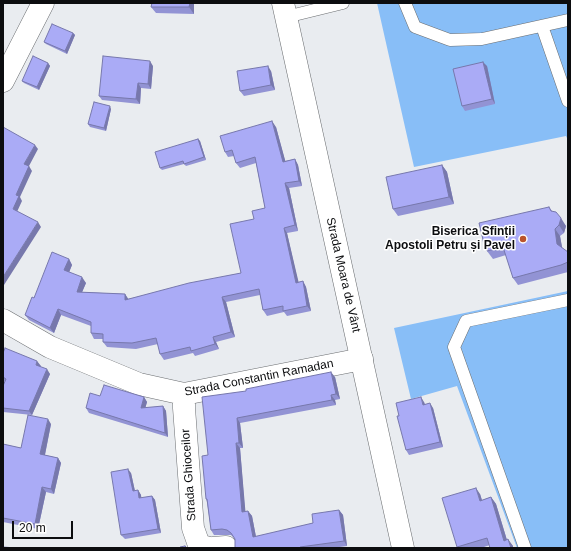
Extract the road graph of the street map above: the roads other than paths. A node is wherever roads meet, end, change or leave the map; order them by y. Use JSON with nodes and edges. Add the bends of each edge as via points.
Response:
{"nodes":[{"id":1,"x":43,"y":3,"type":"edge"},
{"id":2,"x":343,"y":3,"type":"edge"},
{"id":3,"x":405,"y":3,"type":"edge"},
{"id":4,"x":284,"y":10,"type":"edge"},
{"id":5,"x":568,"y":20,"type":"edge"},
{"id":6,"x":542,"y":26,"type":"junction"},
{"id":7,"x":3,"y":81,"type":"edge"},
{"id":8,"x":568,"y":101,"type":"edge"},
{"id":9,"x":568,"y":300,"type":"edge"},
{"id":10,"x":3,"y":320,"type":"edge"},
{"id":11,"x":362,"y":359,"type":"junction"},
{"id":12,"x":184,"y":394,"type":"junction"},
{"id":13,"x":209,"y":548,"type":"edge"},
{"id":14,"x":213,"y":548,"type":"edge"},
{"id":15,"x":227,"y":548,"type":"edge"},
{"id":16,"x":403,"y":548,"type":"edge"},
{"id":17,"x":525,"y":548,"type":"edge"}],
"edges":[{"from":1,"to":7,"type":"street"},
{"from":2,"to":4,"type":"lane"},
{"from":3,"to":6,"type":"lane","via":[[415,27],[450,40],[482,39]]},
{"from":4,"to":11,"type":"street","name":"Strada Moara de Vânt"},
{"from":5,"to":6,"type":"lane"},
{"from":6,"to":8,"type":"lane"},
{"from":9,"to":17,"type":"lane","via":[[466,321],[454,347]]},
{"from":10,"to":12,"type":"street","name":"Strada Constantin Ramadan","via":[[50,347],[131,381]]},
{"from":11,"to":12,"type":"street","name":"Strada Constantin Ramadan"},
{"from":11,"to":16,"type":"street","name":"Strada Moara de Vânt"},
{"from":12,"to":13,"type":"street","name":"Strada Ghioceilor","via":[[193,528],[199,545]]},
{"from":14,"to":15,"type":"street"}]}
